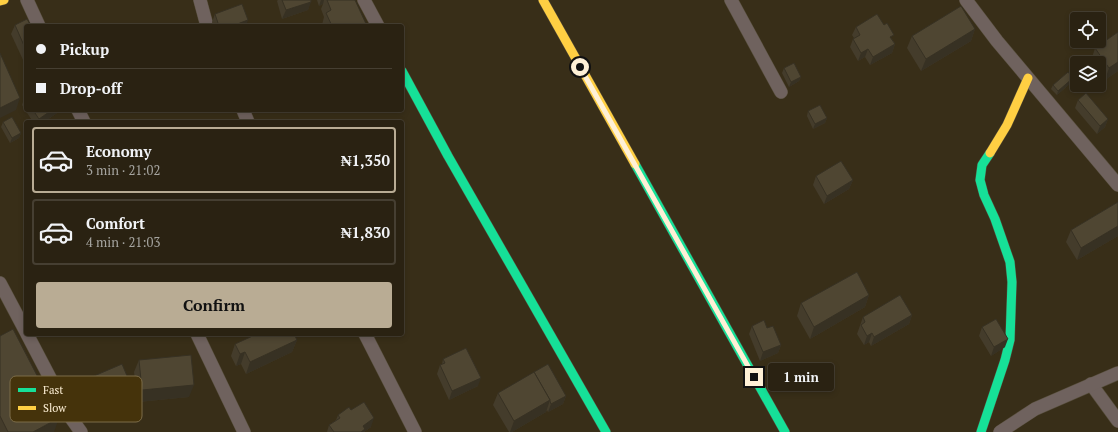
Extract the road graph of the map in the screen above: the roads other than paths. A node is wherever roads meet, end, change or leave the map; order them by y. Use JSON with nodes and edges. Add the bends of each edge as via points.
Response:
{"nodes":[{"id":1,"x":0,"y":0,"type":"edge"},
{"id":2,"x":4,"y":0,"type":"edge"},
{"id":3,"x":27,"y":0,"type":"edge"},
{"id":4,"x":200,"y":0,"type":"edge"},
{"id":5,"x":364,"y":0,"type":"edge"},
{"id":6,"x":543,"y":0,"type":"edge"},
{"id":7,"x":731,"y":0,"type":"edge"},
{"id":8,"x":966,"y":0,"type":"edge"},
{"id":9,"x":37,"y":24,"type":"edge"},
{"id":10,"x":206,"y":24,"type":"edge"},
{"id":11,"x":377,"y":24,"type":"edge"},
{"id":12,"x":404,"y":75,"type":"edge"},
{"id":13,"x":1028,"y":78,"type":"junction"},
{"id":14,"x":781,"y":92,"type":"dead end"},
{"id":15,"x":1118,"y":185,"type":"edge"},
{"id":16,"x":0,"y":283,"type":"edge"},
{"id":17,"x":24,"y":329,"type":"edge"},
{"id":18,"x":28,"y":336,"type":"edge"},
{"id":19,"x":198,"y":336,"type":"edge"},
{"id":20,"x":366,"y":336,"type":"edge"},
{"id":21,"x":1118,"y":373,"type":"edge"},
{"id":22,"x":49,"y":376,"type":"edge"},
{"id":23,"x":1091,"y":384,"type":"junction"},
{"id":24,"x":1118,"y":421,"type":"edge"},
{"id":25,"x":74,"y":422,"type":"edge"},
{"id":26,"x":81,"y":432,"type":"edge"},
{"id":27,"x":244,"y":432,"type":"edge"},
{"id":28,"x":415,"y":432,"type":"edge"},
{"id":29,"x":606,"y":432,"type":"edge"},
{"id":30,"x":785,"y":432,"type":"edge"},
{"id":31,"x":981,"y":432,"type":"edge"},
{"id":32,"x":1000,"y":432,"type":"edge"}],
"edges":[{"from":1,"to":2,"type":"street"},
{"from":3,"to":9,"type":"street"},
{"from":4,"to":10,"type":"street"},
{"from":5,"to":11,"type":"street"},
{"from":6,"to":30,"type":"street"},
{"from":7,"to":14,"type":"street"},
{"from":8,"to":13,"type":"street"},
{"from":12,"to":29,"type":"street"},
{"from":13,"to":15,"type":"street"},
{"from":13,"to":31,"type":"street","via":[[1008,125],[982,165],[980,180],[1010,262],[1012,282],[1010,340]]},
{"from":16,"to":17,"type":"street"},
{"from":18,"to":22,"type":"street"},
{"from":19,"to":27,"type":"street"},
{"from":20,"to":28,"type":"street"},
{"from":21,"to":23,"type":"street"},
{"from":23,"to":24,"type":"street"},
{"from":23,"to":32,"type":"street","via":[[1035,409]]},
{"from":25,"to":26,"type":"street"}]}
